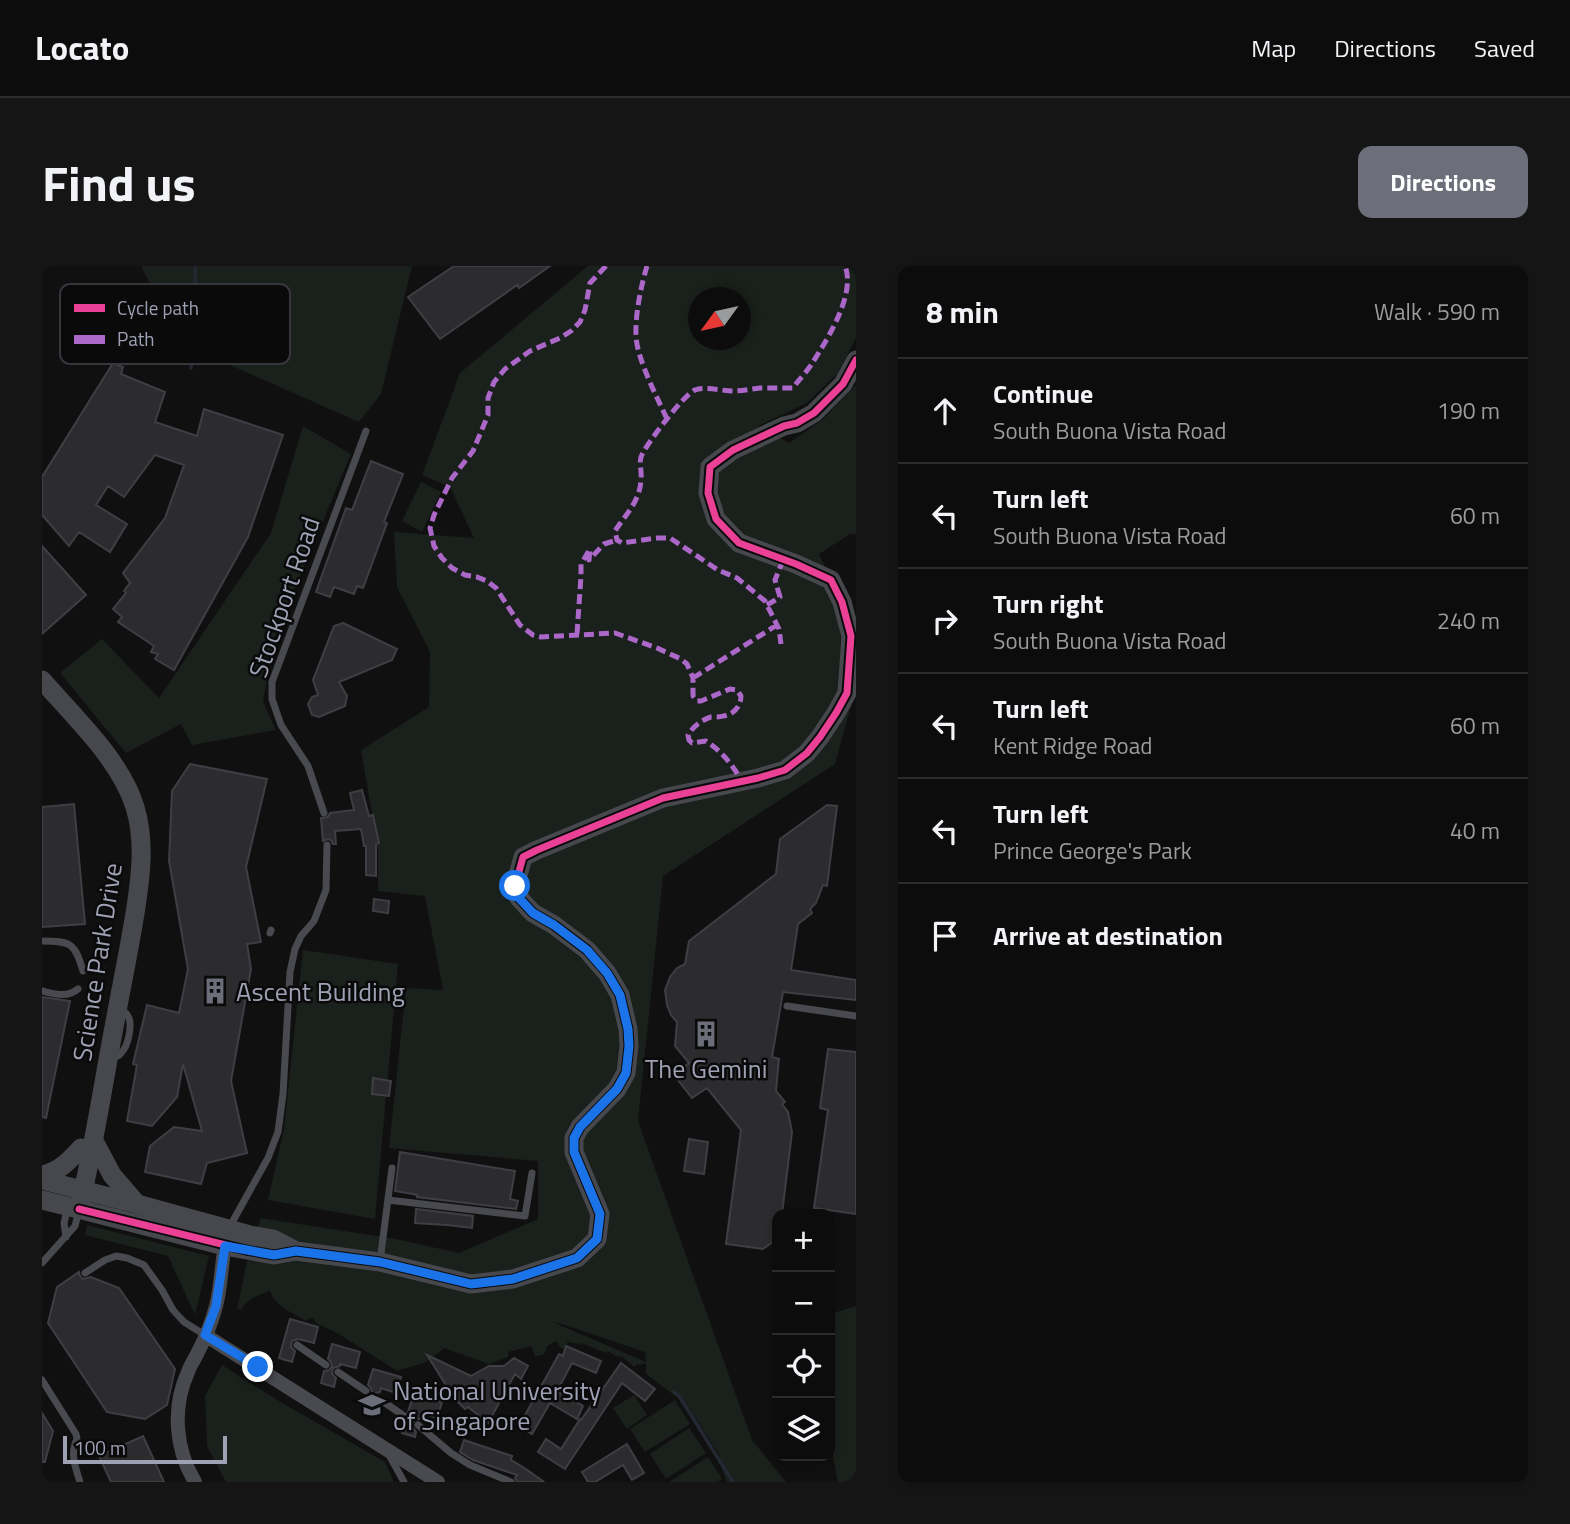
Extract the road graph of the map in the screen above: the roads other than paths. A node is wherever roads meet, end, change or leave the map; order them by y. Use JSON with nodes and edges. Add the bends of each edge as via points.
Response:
{"nodes":[{"id":1,"x":856,"y":359,"type":"edge"},
{"id":2,"x":366,"y":431,"type":"dead end"},
{"id":3,"x":42,"y":680,"type":"edge"},
{"id":4,"x":42,"y":696,"type":"edge"},
{"id":5,"x":123,"y":789,"type":"junction"},
{"id":6,"x":324,"y":813,"type":"dead end"},
{"id":7,"x":327,"y":845,"type":"dead end"},
{"id":8,"x":127,"y":934,"type":"junction"},
{"id":9,"x":42,"y":941,"type":"edge"},
{"id":10,"x":83,"y":971,"type":"dead end"},
{"id":11,"x":78,"y":989,"type":"dead end"},
{"id":12,"x":42,"y":991,"type":"edge"},
{"id":13,"x":787,"y":1006,"type":"dead end"},
{"id":14,"x":856,"y":1016,"type":"edge"},
{"id":15,"x":88,"y":1144,"type":"junction"},
{"id":16,"x":392,"y":1168,"type":"dead end"},
{"id":17,"x":532,"y":1172,"type":"dead end"},
{"id":18,"x":42,"y":1175,"type":"edge"},
{"id":19,"x":42,"y":1180,"type":"edge"},
{"id":20,"x":76,"y":1199,"type":"junction"},
{"id":21,"x":42,"y":1200,"type":"edge"},
{"id":22,"x":388,"y":1200,"type":"junction"},
{"id":23,"x":137,"y":1204,"type":"junction"},
{"id":24,"x":227,"y":1237,"type":"junction"},
{"id":25,"x":380,"y":1262,"type":"junction"},
{"id":26,"x":42,"y":1263,"type":"edge"},
{"id":27,"x":85,"y":1273,"type":"dead end"},
{"id":28,"x":205,"y":1335,"type":"junction"},
{"id":29,"x":297,"y":1345,"type":"dead end"},
{"id":30,"x":326,"y":1365,"type":"dead end"},
{"id":31,"x":338,"y":1372,"type":"dead end"},
{"id":32,"x":42,"y":1380,"type":"edge"},
{"id":33,"x":366,"y":1391,"type":"dead end"},
{"id":34,"x":378,"y":1398,"type":"dead end"},
{"id":35,"x":407,"y":1418,"type":"dead end"},
{"id":36,"x":418,"y":1425,"type":"dead end"},
{"id":37,"x":387,"y":1449,"type":"junction"},
{"id":38,"x":80,"y":1482,"type":"edge"},
{"id":39,"x":195,"y":1482,"type":"edge"},
{"id":40,"x":404,"y":1482,"type":"edge"},
{"id":41,"x":439,"y":1482,"type":"edge"},
{"id":42,"x":511,"y":1482,"type":"edge"}],
"edges":[{"from":1,"to":25,"type":"street","via":[[844,384],[814,413],[733,450],[710,467],[708,493],[716,519],[739,543],[831,580],[851,636],[847,693],[831,721],[807,753],[785,770],[663,798],[523,857],[517,874],[519,898],[587,950],[607,973],[620,995],[628,1029],[626,1073],[574,1138],[574,1152],[600,1214],[597,1239],[577,1258],[513,1279],[471,1284]]},
{"from":2,"to":6,"type":"lane","name":"Stockport Road","via":[[272,682],[281,725],[308,766]]},
{"from":3,"to":5,"type":"street","name":"Science Park Drive","via":[[97,744]]},
{"from":4,"to":5,"type":"street","name":"Science Park Drive"},
{"from":5,"to":8,"type":"street","name":"Science Park Drive","via":[[140,831],[142,853]]},
{"from":7,"to":24,"type":"lane","via":[[326,890],[295,949],[290,972],[278,1132]]},
{"from":8,"to":15,"type":"street","name":"Science Park Drive"},
{"from":8,"to":15,"type":"street","name":"Science Park Drive","via":[[117,1008]]},
{"from":9,"to":10,"type":"lane","via":[[67,943],[77,951]]},
{"from":11,"to":12,"type":"lane","via":[[65,995]]},
{"from":13,"to":14,"type":"lane"},
{"from":15,"to":18,"type":"street","via":[[61,1168]]},
{"from":15,"to":20,"type":"street","name":"Science Park Drive"},
{"from":15,"to":23,"type":"street"},
{"from":16,"to":22,"type":"lane"},
{"from":17,"to":22,"type":"lane","via":[[525,1216]]},
{"from":19,"to":20,"type":"street"},
{"from":20,"to":21,"type":"street"},
{"from":20,"to":23,"type":"street"},
{"from":20,"to":24,"type":"street"},
{"from":20,"to":26,"type":"lane","name":"Science Park Drive","via":[[64,1223],[66,1237]]},
{"from":22,"to":25,"type":"lane"},
{"from":23,"to":24,"type":"street"},
{"from":24,"to":25,"type":"street","via":[[274,1255],[296,1251]]},
{"from":24,"to":28,"type":"street","via":[[216,1306]]},
{"from":27,"to":28,"type":"lane","via":[[117,1256],[144,1265],[173,1310]]},
{"from":28,"to":37,"type":"street"},
{"from":28,"to":39,"type":"street","via":[[181,1389],[177,1414],[180,1445]]},
{"from":29,"to":30,"type":"lane"},
{"from":31,"to":33,"type":"lane"},
{"from":32,"to":38,"type":"lane","via":[[76,1434],[73,1446]]},
{"from":34,"to":35,"type":"lane"},
{"from":36,"to":42,"type":"lane","via":[[470,1465]]},
{"from":37,"to":40,"type":"lane"},
{"from":37,"to":41,"type":"street"}]}
